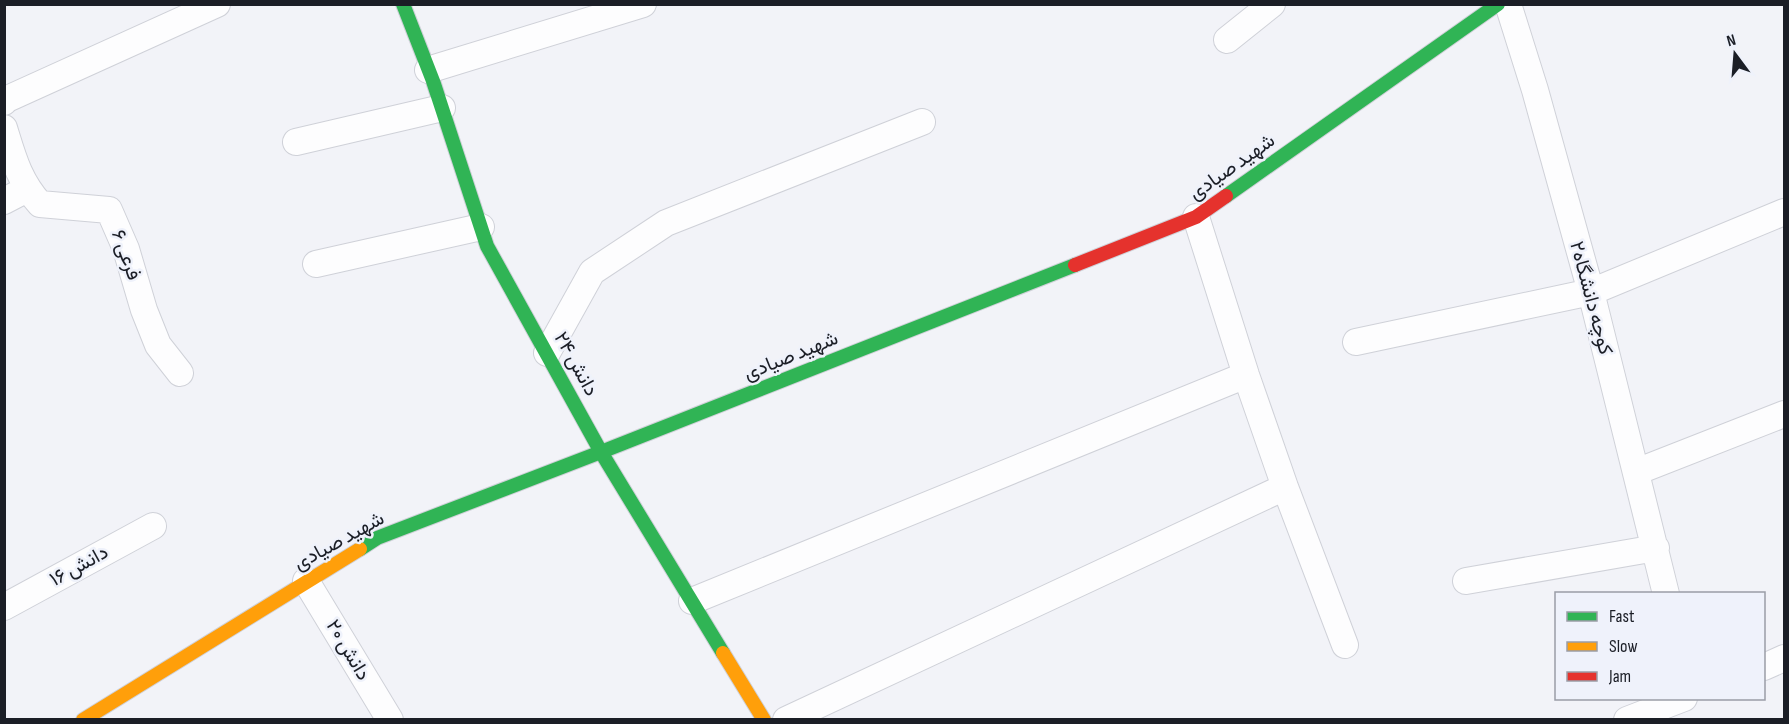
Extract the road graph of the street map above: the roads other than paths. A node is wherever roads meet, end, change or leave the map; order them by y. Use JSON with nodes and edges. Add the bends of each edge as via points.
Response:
{"nodes":[{"id":1,"x":217,"y":4,"type":"edge"},
{"id":2,"x":403,"y":4,"type":"edge"},
{"id":3,"x":643,"y":4,"type":"edge"},
{"id":4,"x":1272,"y":4,"type":"edge"},
{"id":5,"x":1498,"y":4,"type":"edge"},
{"id":6,"x":1508,"y":4,"type":"edge"},
{"id":7,"x":1227,"y":40,"type":"dead end"},
{"id":8,"x":428,"y":70,"type":"junction"},
{"id":9,"x":4,"y":102,"type":"edge"},
{"id":10,"x":441,"y":108,"type":"junction"},
{"id":11,"x":922,"y":122,"type":"dead end"},
{"id":12,"x":4,"y":128,"type":"edge"},
{"id":13,"x":296,"y":142,"type":"dead end"},
{"id":14,"x":27,"y":189,"type":"junction"},
{"id":15,"x":4,"y":201,"type":"edge"},
{"id":16,"x":1785,"y":212,"type":"edge"},
{"id":17,"x":1196,"y":217,"type":"junction"},
{"id":18,"x":481,"y":227,"type":"junction"},
{"id":19,"x":316,"y":264,"type":"dead end"},
{"id":20,"x":1591,"y":292,"type":"junction"},
{"id":21,"x":1356,"y":342,"type":"dead end"},
{"id":22,"x":547,"y":353,"type":"junction"},
{"id":23,"x":180,"y":373,"type":"dead end"},
{"id":24,"x":1246,"y":375,"type":"junction"},
{"id":25,"x":1785,"y":414,"type":"edge"},
{"id":26,"x":602,"y":452,"type":"junction"},
{"id":27,"x":1636,"y":472,"type":"junction"},
{"id":28,"x":1285,"y":488,"type":"junction"},
{"id":29,"x":153,"y":526,"type":"dead end"},
{"id":30,"x":1656,"y":548,"type":"junction"},
{"id":31,"x":306,"y":581,"type":"junction"},
{"id":32,"x":1466,"y":581,"type":"dead end"},
{"id":33,"x":1666,"y":592,"type":"edge"},
{"id":34,"x":692,"y":601,"type":"junction"},
{"id":35,"x":4,"y":607,"type":"edge"},
{"id":36,"x":1345,"y":645,"type":"dead end"},
{"id":37,"x":1785,"y":658,"type":"edge"},
{"id":38,"x":1765,"y":667,"type":"edge"},
{"id":39,"x":1681,"y":700,"type":"edge"},
{"id":40,"x":83,"y":720,"type":"edge"},
{"id":41,"x":390,"y":720,"type":"edge"},
{"id":42,"x":764,"y":720,"type":"edge"},
{"id":43,"x":786,"y":720,"type":"edge"},
{"id":44,"x":1627,"y":720,"type":"edge"}],
"edges":[{"from":1,"to":9,"type":"street"},
{"from":2,"to":8,"type":"street","name":"دانش ۲۴"},
{"from":3,"to":8,"type":"street"},
{"from":4,"to":7,"type":"street"},
{"from":5,"to":17,"type":"street","name":"شهید صیادی"},
{"from":6,"to":20,"type":"street","name":"کوچه دانشگاه۲"},
{"from":8,"to":10,"type":"street","name":"دانش ۲۴"},
{"from":10,"to":13,"type":"street"},
{"from":10,"to":18,"type":"street","name":"دانش ۲۴"},
{"from":11,"to":22,"type":"street","via":[[666,223],[592,272]]},
{"from":12,"to":14,"type":"street"},
{"from":14,"to":15,"type":"street"},
{"from":14,"to":23,"type":"street","name":"فرعی ۶","via":[[40,204],[109,210],[159,345]]},
{"from":16,"to":20,"type":"street"},
{"from":17,"to":24,"type":"street"},
{"from":17,"to":26,"type":"street","name":"شهید صیادی"},
{"from":18,"to":19,"type":"street"},
{"from":18,"to":22,"type":"street","name":"دانش ۲۴"},
{"from":20,"to":21,"type":"street"},
{"from":20,"to":27,"type":"street","name":"کوچه دانشگاه۲"},
{"from":22,"to":26,"type":"street","name":"دانش ۲۴"},
{"from":24,"to":28,"type":"street"},
{"from":24,"to":34,"type":"street"},
{"from":25,"to":27,"type":"street"},
{"from":26,"to":31,"type":"street","name":"شهید صیادی","via":[[377,538]]},
{"from":26,"to":34,"type":"street","name":"دانش ۲۴"},
{"from":27,"to":30,"type":"street","name":"کوچه دانشگاه۲"},
{"from":28,"to":36,"type":"street"},
{"from":28,"to":43,"type":"street"},
{"from":29,"to":35,"type":"street","name":"دانش ۱۶"},
{"from":30,"to":32,"type":"street"},
{"from":30,"to":33,"type":"street","name":"کوچه دانشگاه۲"},
{"from":31,"to":40,"type":"street","name":"شهید صیادی"},
{"from":31,"to":41,"type":"street","name":"دانش ۲۰"},
{"from":34,"to":42,"type":"street","name":"دانش ۲۴"},
{"from":37,"to":38,"type":"street"},
{"from":39,"to":44,"type":"street"}]}
